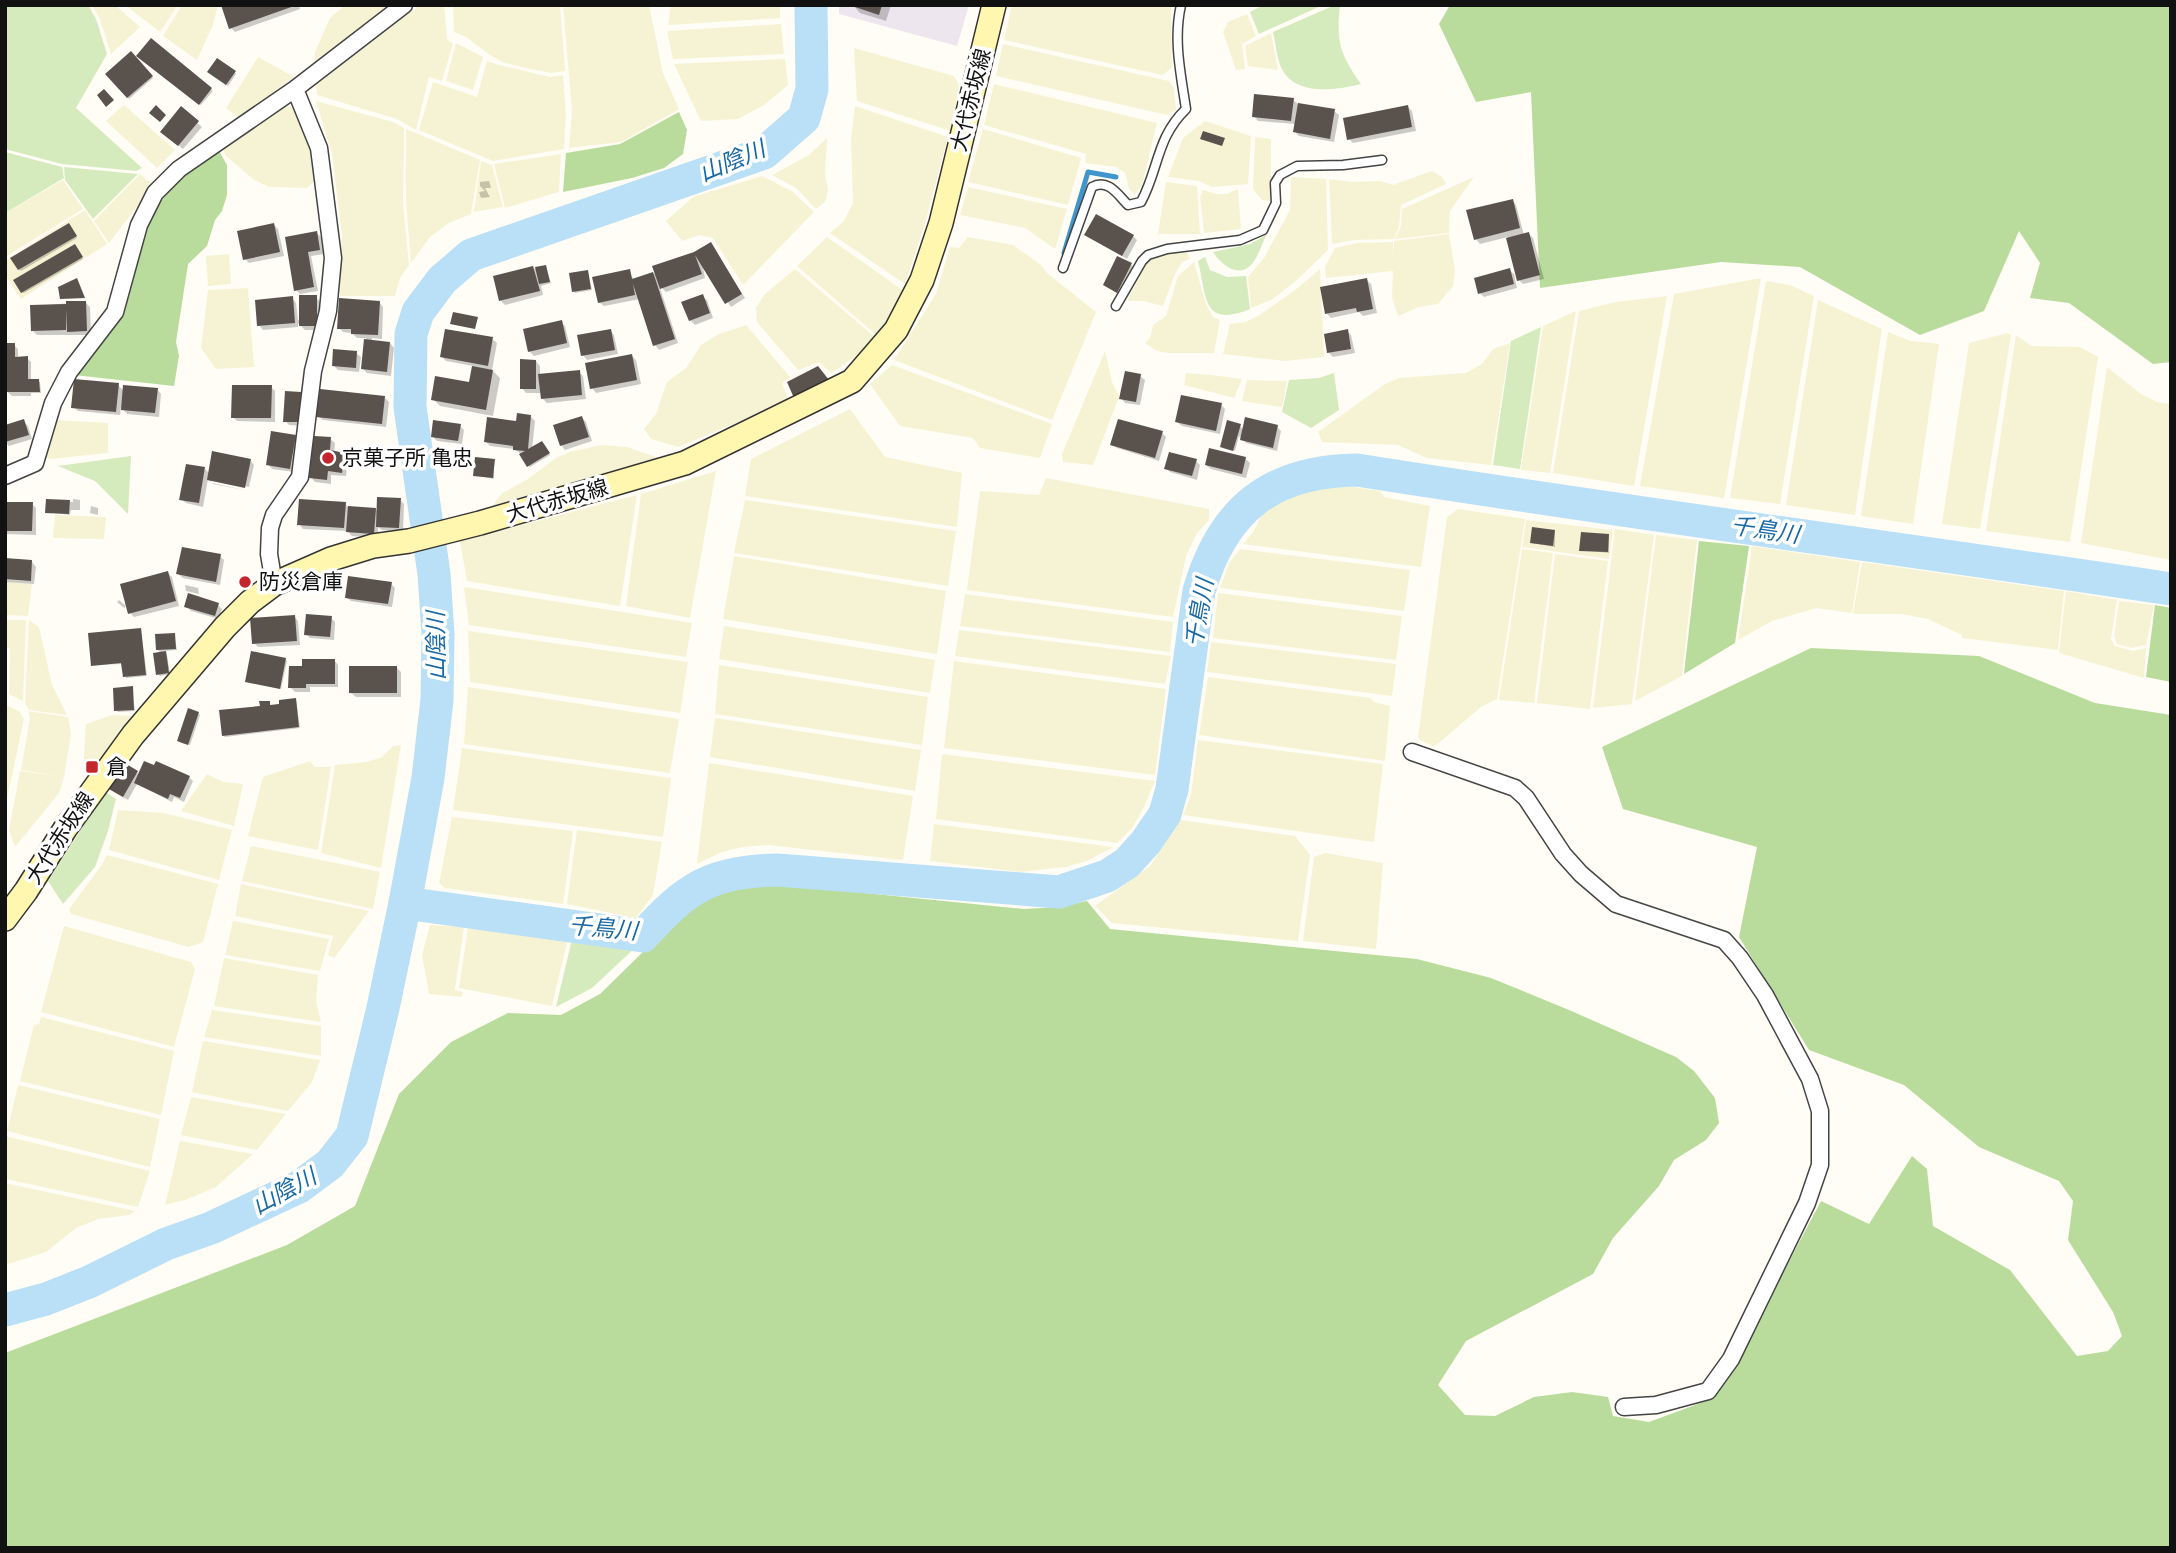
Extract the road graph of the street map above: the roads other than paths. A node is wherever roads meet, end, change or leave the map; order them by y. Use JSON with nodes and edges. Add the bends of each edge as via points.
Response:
{"nodes":[{"id":1,"x":404,"y":5,"type":"edge"},
{"id":2,"x":994,"y":5,"type":"edge"},
{"id":3,"x":1181,"y":5,"type":"edge"},
{"id":4,"x":295,"y":89,"type":"junction"},
{"id":5,"x":1382,"y":160,"type":"dead end"},
{"id":6,"x":1063,"y":268,"type":"dead end"},
{"id":7,"x":1116,"y":306,"type":"dead end"},
{"id":8,"x":5,"y":476,"type":"edge"},
{"id":9,"x":274,"y":584,"type":"junction"},
{"id":10,"x":1412,"y":752,"type":"dead end"},
{"id":11,"x":5,"y":919,"type":"edge"},
{"id":12,"x":1625,"y":1407,"type":"dead end"}],
"edges":[{"from":1,"to":4,"type":"street"},
{"from":2,"to":9,"type":"main road","name":"大代赤坂線","via":[[922,280],[896,330],[852,381],[685,463],[415,540],[373,546]]},
{"from":3,"to":6,"type":"lane","via":[[1177,41],[1186,110],[1165,135],[1141,202],[1128,205],[1106,184],[1092,187]]},
{"from":4,"to":8,"type":"street","via":[[178,169],[155,193],[139,225],[115,312],[69,372],[53,403],[35,463]]},
{"from":4,"to":9,"type":"street","via":[[319,148],[333,258],[300,477],[274,514],[270,528]]},
{"from":5,"to":7,"type":"lane","via":[[1297,166],[1287,171],[1275,183],[1276,203],[1263,230],[1240,240],[1148,255]]},
{"from":9,"to":11,"type":"main road","name":"大代赤坂線","via":[[225,626],[133,735]]},
{"from":10,"to":12,"type":"street","via":[[1515,788],[1563,854],[1616,904],[1724,940],[1765,995],[1810,1079],[1819,1111],[1819,1165],[1807,1203],[1731,1359],[1708,1391],[1656,1405]]}]}
